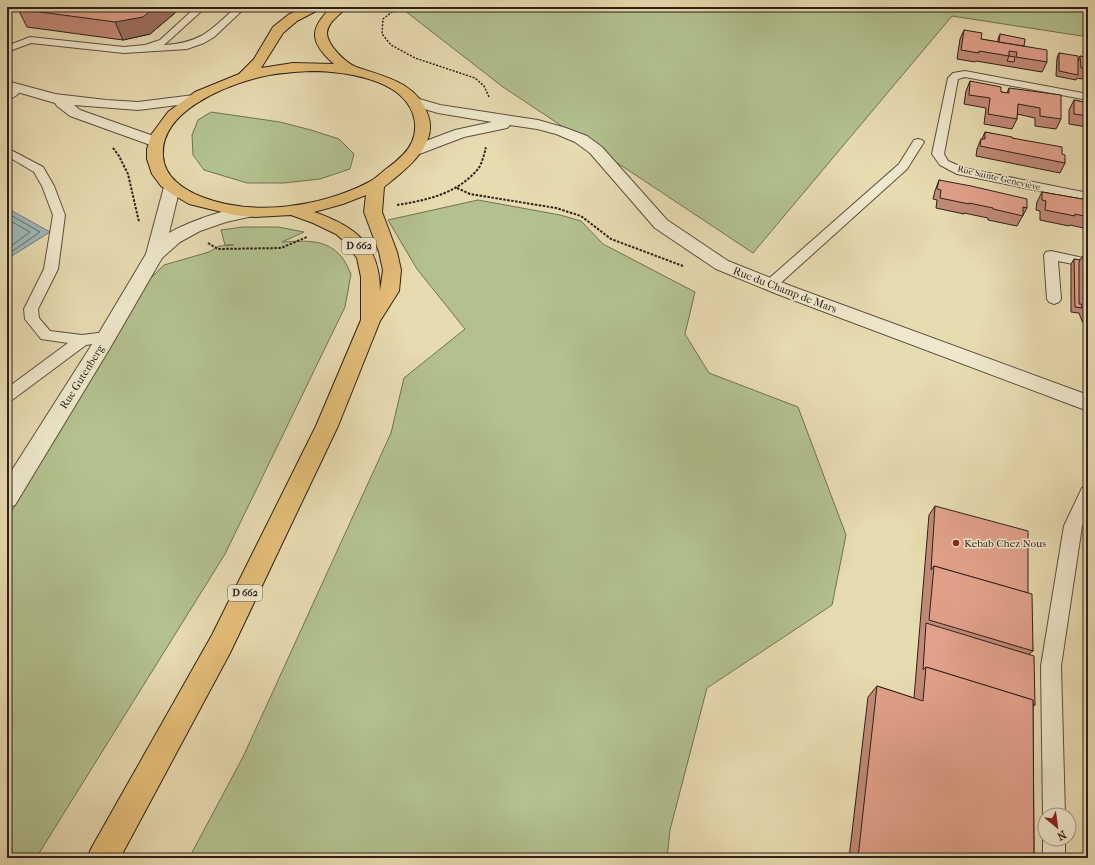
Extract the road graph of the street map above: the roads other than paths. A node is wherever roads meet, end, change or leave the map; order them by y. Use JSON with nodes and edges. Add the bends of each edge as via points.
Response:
{"nodes":[{"id":1,"x":201,"y":7,"type":"edge"},
{"id":2,"x":241,"y":7,"type":"edge"},
{"id":3,"x":313,"y":7,"type":"edge"},
{"id":4,"x":340,"y":7,"type":"edge"},
{"id":5,"x":147,"y":48,"type":"junction"},
{"id":6,"x":7,"y":49,"type":"edge"},
{"id":7,"x":350,"y":70,"type":"junction"},
{"id":8,"x":244,"y":77,"type":"junction"},
{"id":9,"x":10,"y":90,"type":"edge"},
{"id":10,"x":1088,"y":96,"type":"edge"},
{"id":11,"x":54,"y":98,"type":"junction"},
{"id":12,"x":194,"y":99,"type":"junction"},
{"id":13,"x":416,"y":102,"type":"junction"},
{"id":14,"x":519,"y":123,"type":"junction"},
{"id":15,"x":156,"y":142,"type":"junction"},
{"id":16,"x":918,"y":142,"type":"dead end"},
{"id":17,"x":416,"y":150,"type":"junction"},
{"id":18,"x":7,"y":151,"type":"edge"},
{"id":19,"x":376,"y":185,"type":"junction"},
{"id":20,"x":172,"y":187,"type":"junction"},
{"id":21,"x":1088,"y":197,"type":"edge"},
{"id":22,"x":294,"y":210,"type":"junction"},
{"id":23,"x":248,"y":212,"type":"junction"},
{"id":24,"x":155,"y":254,"type":"junction"},
{"id":25,"x":1088,"y":263,"type":"edge"},
{"id":26,"x":770,"y":285,"type":"junction"},
{"id":27,"x":1054,"y":299,"type":"dead end"},
{"id":28,"x":371,"y":320,"type":"junction"},
{"id":29,"x":106,"y":337,"type":"junction"},
{"id":30,"x":82,"y":340,"type":"junction"},
{"id":31,"x":7,"y":396,"type":"edge"},
{"id":32,"x":1088,"y":403,"type":"edge"},
{"id":33,"x":1088,"y":493,"type":"edge"},
{"id":34,"x":7,"y":498,"type":"edge"},
{"id":35,"x":1054,"y":807,"type":"edge"},
{"id":36,"x":1054,"y":847,"type":"edge"},
{"id":37,"x":103,"y":858,"type":"edge"},
{"id":38,"x":1054,"y":858,"type":"edge"}],
"edges":[{"from":1,"to":5,"type":"lane","via":[[162,42]]},
{"from":2,"to":5,"type":"lane","via":[[206,38],[192,44]]},
{"from":3,"to":8,"type":"main road","via":[[281,27],[255,67]]},
{"from":4,"to":7,"type":"main road","via":[[324,21],[320,36],[329,53]]},
{"from":5,"to":6,"type":"lane","via":[[124,50],[30,40]]},
{"from":7,"to":8,"type":"main road","via":[[325,67],[298,68]]},
{"from":7,"to":13,"type":"main road","via":[[371,74],[390,82],[405,91]]},
{"from":8,"to":12,"type":"main road"},
{"from":9,"to":11,"type":"street"},
{"from":10,"to":21,"type":"lane","name":"Rue Sainte-Geneviève","via":[[965,74],[957,75],[952,78],[938,154],[944,163],[961,171]]},
{"from":11,"to":12,"type":"street","via":[[138,106]]},
{"from":11,"to":15,"type":"street","via":[[76,113]]},
{"from":12,"to":15,"type":"main road","via":[[169,119]]},
{"from":13,"to":14,"type":"street","name":"Rue du Champ de Mars","via":[[438,109]]},
{"from":13,"to":17,"type":"main road","via":[[424,124]]},
{"from":14,"to":17,"type":"street","name":"Rue du Champ de Mars","via":[[460,133]]},
{"from":14,"to":26,"type":"street","name":"Rue du Champ de Mars","via":[[561,131],[581,139],[596,150],[661,224],[722,265]]},
{"from":15,"to":20,"type":"main road","via":[[156,166]]},
{"from":16,"to":26,"type":"lane","via":[[903,166]]},
{"from":17,"to":19,"type":"main road","via":[[393,174]]},
{"from":18,"to":30,"type":"lane","via":[[39,170],[59,215],[51,270],[31,309],[32,319],[46,335]]},
{"from":19,"to":22,"type":"main road","via":[[338,201]]},
{"from":19,"to":28,"type":"main road","number":"D 662","via":[[373,212],[392,270],[390,291]]},
{"from":20,"to":23,"type":"main road","via":[[204,204]]},
{"from":20,"to":24,"type":"street","name":"Rue Gutenberg"},
{"from":22,"to":23,"type":"main road"},
{"from":22,"to":28,"type":"main road","number":"D 662","via":[[335,225],[358,243],[370,271]]},
{"from":23,"to":24,"type":"street","name":"Rue Gutenberg","via":[[219,218],[192,229],[176,237]]},
{"from":24,"to":29,"type":"street","name":"Rue Gutenberg"},
{"from":25,"to":27,"type":"lane","via":[[1052,255]]},
{"from":26,"to":32,"type":"street","name":"Rue du Champ de Mars"},
{"from":28,"to":37,"type":"main road","number":"D 662","via":[[327,426],[221,644]]},
{"from":29,"to":30,"type":"lane"},
{"from":29,"to":34,"type":"street","name":"Rue Gutenberg"},
{"from":30,"to":31,"type":"lane"},
{"from":33,"to":35,"type":"lane","via":[[1073,526],[1051,666]]},
{"from":36,"to":38,"type":"lane"}]}
